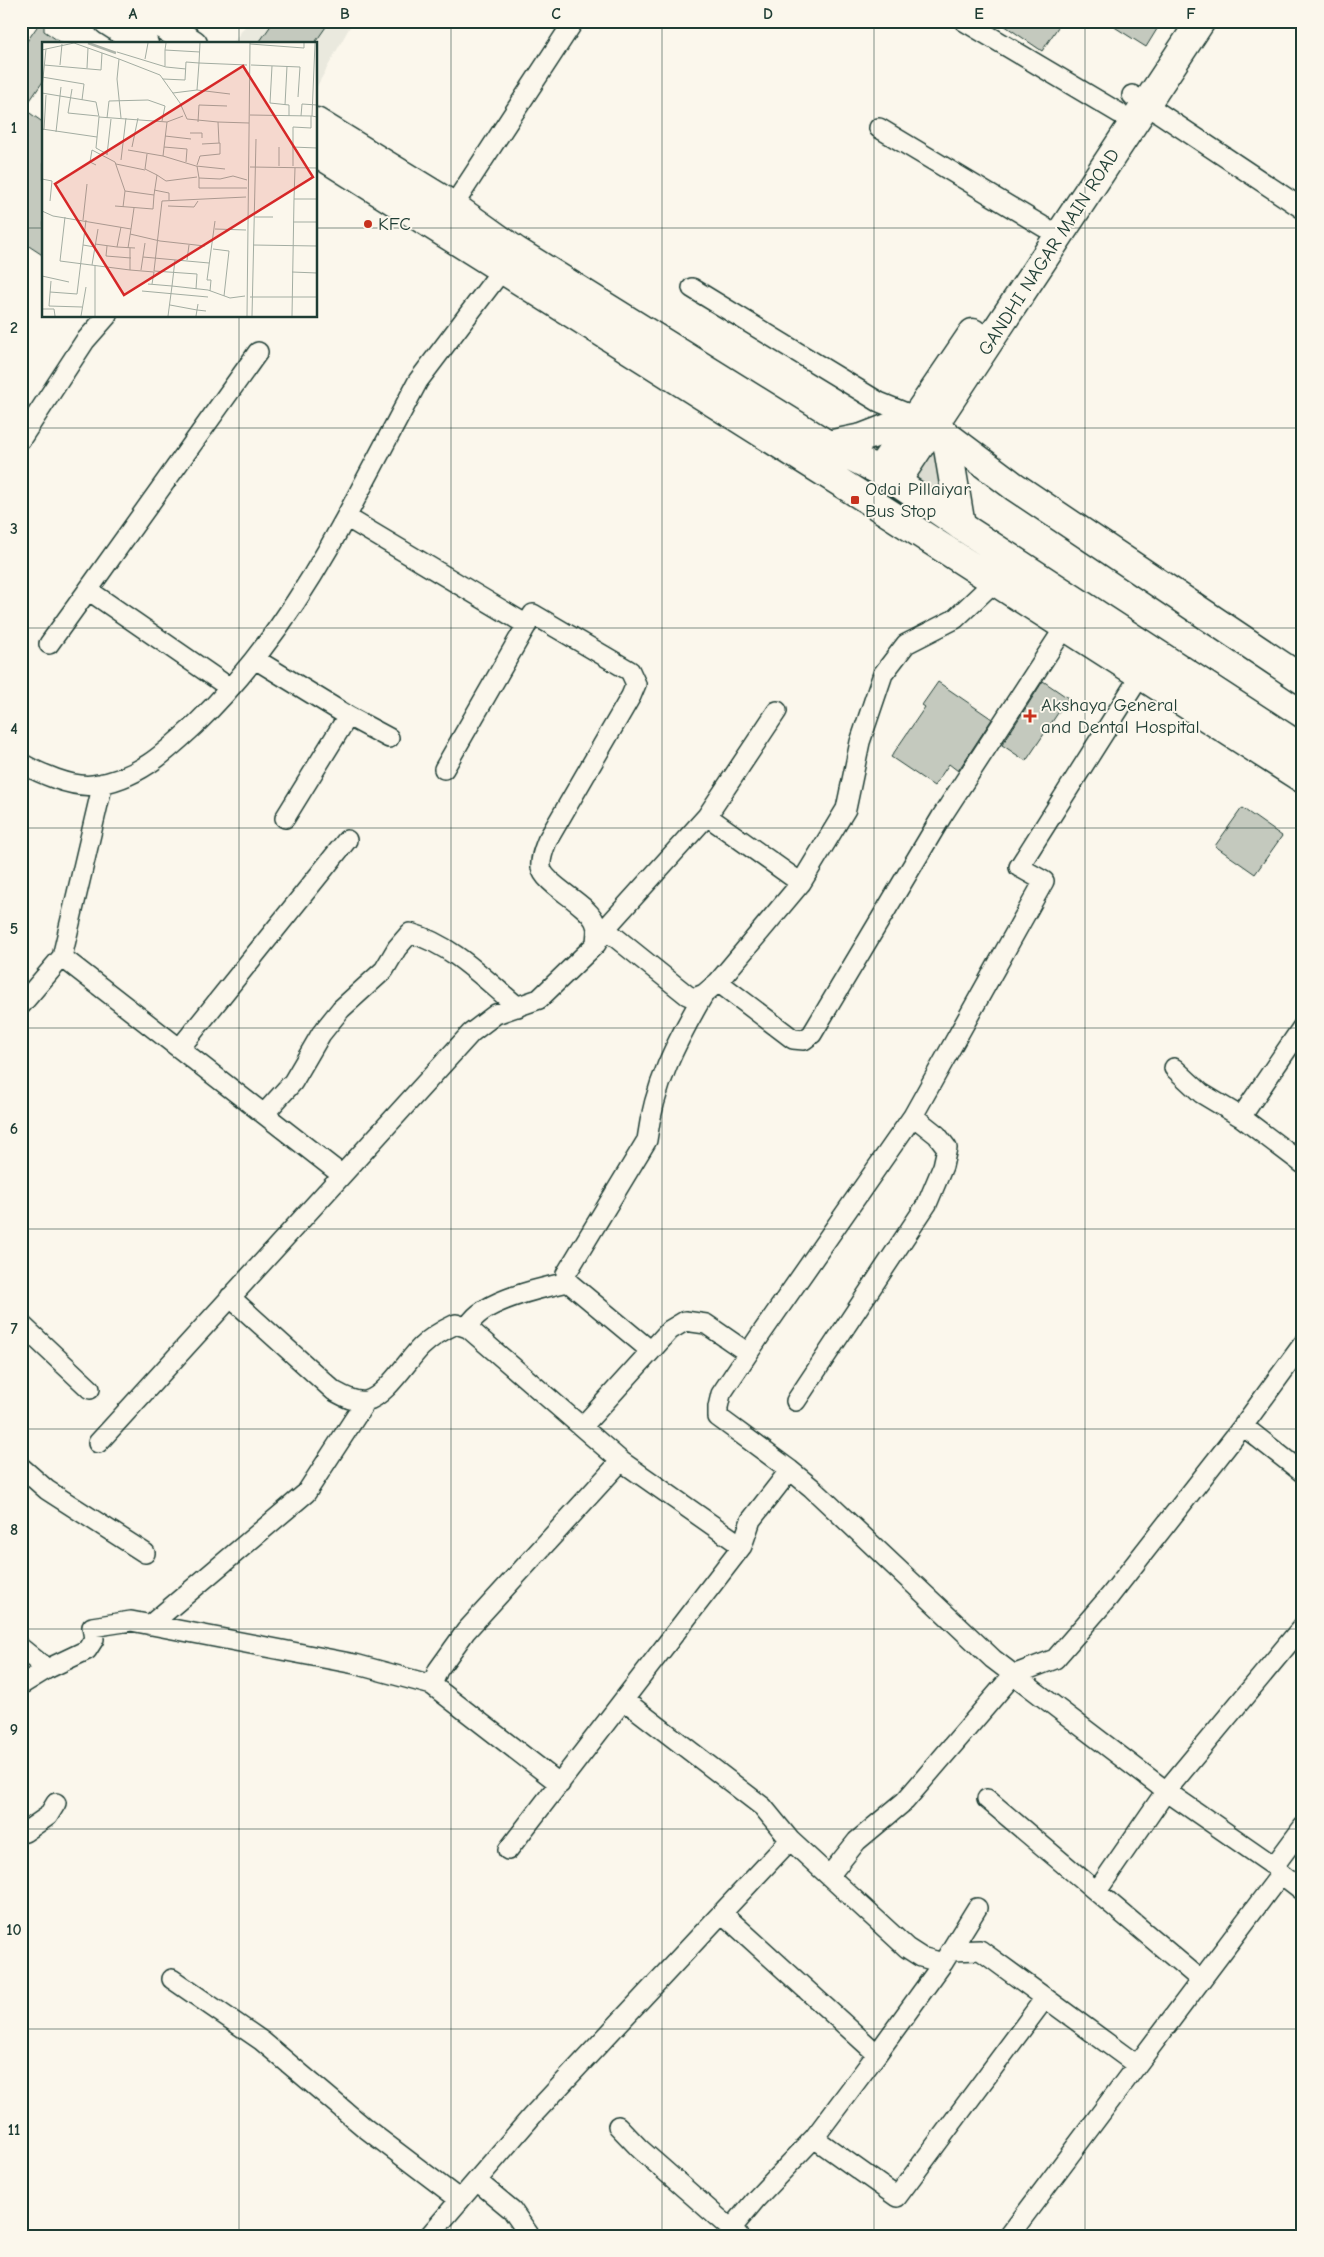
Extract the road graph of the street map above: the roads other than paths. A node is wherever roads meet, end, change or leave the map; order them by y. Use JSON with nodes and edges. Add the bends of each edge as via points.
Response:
{"nodes":[{"id":1,"x":108,"y":21,"type":"edge"},
{"id":2,"x":158,"y":21,"type":"edge"},
{"id":3,"x":574,"y":21,"type":"edge"},
{"id":4,"x":964,"y":21,"type":"edge"},
{"id":5,"x":1180,"y":21,"type":"edge"},
{"id":6,"x":1201,"y":21,"type":"edge"},
{"id":7,"x":141,"y":42,"type":"edge"},
{"id":8,"x":190,"y":42,"type":"edge"},
{"id":9,"x":1133,"y":104,"type":"junction"},
{"id":10,"x":318,"y":123,"type":"edge"},
{"id":11,"x":879,"y":128,"type":"dead end"},
{"id":12,"x":318,"y":153,"type":"edge"},
{"id":13,"x":453,"y":206,"type":"junction"},
{"id":14,"x":1303,"y":209,"type":"edge"},
{"id":15,"x":1044,"y":227,"type":"junction"},
{"id":16,"x":509,"y":260,"type":"junction"},
{"id":17,"x":692,"y":288,"type":"dead end"},
{"id":18,"x":105,"y":318,"type":"edge"},
{"id":19,"x":258,"y":352,"type":"dead end"},
{"id":20,"x":932,"y":426,"type":"junction"},
{"id":21,"x":21,"y":439,"type":"edge"},
{"id":22,"x":828,"y":445,"type":"junction"},
{"id":23,"x":886,"y":475,"type":"junction"},
{"id":24,"x":865,"y":498,"type":"junction"},
{"id":25,"x":346,"y":517,"type":"junction"},
{"id":26,"x":961,"y":526,"type":"junction"},
{"id":27,"x":994,"y":582,"type":"junction"},
{"id":28,"x":88,"y":590,"type":"junction"},
{"id":29,"x":527,"y":625,"type":"junction"},
{"id":30,"x":1065,"y":627,"type":"junction"},
{"id":31,"x":49,"y":644,"type":"dead end"},
{"id":32,"x":255,"y":659,"type":"junction"},
{"id":33,"x":1140,"y":676,"type":"junction"},
{"id":34,"x":1303,"y":680,"type":"edge"},
{"id":35,"x":230,"y":688,"type":"junction"},
{"id":36,"x":777,"y":711,"type":"dead end"},
{"id":37,"x":348,"y":716,"type":"junction"},
{"id":38,"x":389,"y":738,"type":"dead end"},
{"id":39,"x":1303,"y":749,"type":"edge"},
{"id":40,"x":21,"y":763,"type":"edge"},
{"id":41,"x":444,"y":769,"type":"dead end"},
{"id":42,"x":1303,"y":779,"type":"edge"},
{"id":43,"x":103,"y":783,"type":"junction"},
{"id":44,"x":707,"y":816,"type":"junction"},
{"id":45,"x":285,"y":818,"type":"dead end"},
{"id":46,"x":347,"y":840,"type":"dead end"},
{"id":47,"x":801,"y":884,"type":"junction"},
{"id":48,"x":601,"y":937,"type":"junction"},
{"id":49,"x":62,"y":957,"type":"junction"},
{"id":50,"x":711,"y":988,"type":"junction"},
{"id":51,"x":25,"y":994,"type":"edge"},
{"id":52,"x":518,"y":1007,"type":"junction"},
{"id":53,"x":1303,"y":1026,"type":"edge"},
{"id":54,"x":180,"y":1048,"type":"junction"},
{"id":55,"x":1174,"y":1068,"type":"dead end"},
{"id":56,"x":264,"y":1114,"type":"junction"},
{"id":57,"x":913,"y":1116,"type":"junction"},
{"id":58,"x":1241,"y":1117,"type":"junction"},
{"id":59,"x":1303,"y":1164,"type":"edge"},
{"id":60,"x":342,"y":1175,"type":"junction"},
{"id":61,"x":568,"y":1282,"type":"junction"},
{"id":62,"x":230,"y":1297,"type":"junction"},
{"id":63,"x":21,"y":1324,"type":"edge"},
{"id":64,"x":468,"y":1328,"type":"junction"},
{"id":65,"x":1303,"y":1344,"type":"edge"},
{"id":66,"x":651,"y":1351,"type":"junction"},
{"id":67,"x":748,"y":1354,"type":"junction"},
{"id":68,"x":90,"y":1389,"type":"dead end"},
{"id":69,"x":366,"y":1401,"type":"junction"},
{"id":70,"x":796,"y":1401,"type":"dead end"},
{"id":71,"x":1243,"y":1426,"type":"junction"},
{"id":72,"x":582,"y":1427,"type":"junction"},
{"id":73,"x":98,"y":1443,"type":"dead end"},
{"id":74,"x":621,"y":1461,"type":"junction"},
{"id":75,"x":21,"y":1467,"type":"edge"},
{"id":76,"x":790,"y":1470,"type":"junction"},
{"id":77,"x":1303,"y":1473,"type":"edge"},
{"id":78,"x":742,"y":1546,"type":"junction"},
{"id":79,"x":145,"y":1553,"type":"dead end"},
{"id":80,"x":150,"y":1624,"type":"junction"},
{"id":81,"x":1301,"y":1632,"type":"edge"},
{"id":82,"x":21,"y":1648,"type":"edge"},
{"id":83,"x":47,"y":1669,"type":"junction"},
{"id":84,"x":1013,"y":1675,"type":"junction"},
{"id":85,"x":21,"y":1685,"type":"edge"},
{"id":86,"x":432,"y":1685,"type":"junction"},
{"id":87,"x":624,"y":1700,"type":"junction"},
{"id":88,"x":560,"y":1784,"type":"junction"},
{"id":89,"x":1166,"y":1791,"type":"junction"},
{"id":90,"x":988,"y":1799,"type":"dead end"},
{"id":91,"x":56,"y":1803,"type":"dead end"},
{"id":92,"x":1303,"y":1827,"type":"edge"},
{"id":93,"x":21,"y":1833,"type":"edge"},
{"id":94,"x":790,"y":1840,"type":"junction"},
{"id":95,"x":508,"y":1850,"type":"dead end"},
{"id":96,"x":1277,"y":1870,"type":"junction"},
{"id":97,"x":829,"y":1876,"type":"junction"},
{"id":98,"x":1097,"y":1891,"type":"junction"},
{"id":99,"x":1303,"y":1891,"type":"edge"},
{"id":100,"x":977,"y":1908,"type":"dead end"},
{"id":101,"x":722,"y":1914,"type":"junction"},
{"id":102,"x":947,"y":1957,"type":"junction"},
{"id":103,"x":172,"y":1979,"type":"dead end"},
{"id":104,"x":1201,"y":1980,"type":"junction"},
{"id":105,"x":1045,"y":1998,"type":"junction"},
{"id":106,"x":876,"y":2054,"type":"junction"},
{"id":107,"x":1137,"y":2065,"type":"junction"},
{"id":108,"x":618,"y":2126,"type":"dead end"},
{"id":109,"x":814,"y":2138,"type":"junction"},
{"id":110,"x":477,"y":2180,"type":"junction"},
{"id":111,"x":460,"y":2200,"type":"junction"},
{"id":112,"x":735,"y":2232,"type":"edge"},
{"id":113,"x":429,"y":2236,"type":"edge"},
{"id":114,"x":530,"y":2236,"type":"edge"},
{"id":115,"x":1009,"y":2236,"type":"edge"}],
"edges":[{"from":1,"to":7,"type":"main road"},
{"from":2,"to":8,"type":"main road"},
{"from":3,"to":13,"type":"street"},
{"from":4,"to":9,"type":"street"},
{"from":5,"to":9,"type":"main road","name":"GANDHI NAGAR MAIN ROAD"},
{"from":6,"to":9,"type":"main road","name":"GANDHI NAGAR MAIN ROAD"},
{"from":9,"to":14,"type":"street"},
{"from":9,"to":15,"type":"main road","name":"GANDHI NAGAR MAIN ROAD","via":[[1110,130]]},
{"from":9,"to":20,"type":"main road","name":"GANDHI NAGAR MAIN ROAD"},
{"from":10,"to":13,"type":"main road"},
{"from":11,"to":15,"type":"street"},
{"from":12,"to":16,"type":"main road"},
{"from":13,"to":16,"type":"main road"},
{"from":15,"to":20,"type":"main road","name":"GANDHI NAGAR MAIN ROAD"},
{"from":16,"to":22,"type":"main road"},
{"from":16,"to":24,"type":"main road"},
{"from":16,"to":25,"type":"street","via":[[418,382]]},
{"from":17,"to":20,"type":"street","via":[[879,402]]},
{"from":18,"to":21,"type":"street","via":[[85,341]]},
{"from":19,"to":28,"type":"street"},
{"from":20,"to":22,"type":"main road"},
{"from":20,"to":23,"type":"main road","name":"GANDHI NAGAR MAIN ROAD"},
{"from":20,"to":26,"type":"main road"},
{"from":20,"to":34,"type":"main road","via":[[1015,487]]},
{"from":22,"to":23,"type":"main road"},
{"from":23,"to":24,"type":"main road","name":"GANDHI NAGAR MAIN ROAD"},
{"from":23,"to":26,"type":"main road"},
{"from":24,"to":27,"type":"main road"},
{"from":25,"to":29,"type":"street"},
{"from":25,"to":32,"type":"street","via":[[298,601]]},
{"from":26,"to":39,"type":"main road"},
{"from":27,"to":30,"type":"main road"},
{"from":27,"to":47,"type":"street","via":[[955,619],[906,644],[883,674],[860,742],[846,809]]},
{"from":28,"to":31,"type":"street"},
{"from":28,"to":35,"type":"street"},
{"from":29,"to":41,"type":"street"},
{"from":29,"to":48,"type":"street","via":[[533,614],[630,671],[636,684],[547,841],[542,856],[541,868],[548,878],[592,916]]},
{"from":30,"to":33,"type":"main road"},
{"from":30,"to":50,"type":"street","via":[[942,816],[812,1034],[804,1040],[793,1039]]},
{"from":32,"to":35,"type":"street"},
{"from":32,"to":37,"type":"street"},
{"from":33,"to":42,"type":"main road"},
{"from":33,"to":57,"type":"street","via":[[1019,867],[1044,881]]},
{"from":35,"to":43,"type":"street","via":[[163,755],[143,769]]},
{"from":36,"to":44,"type":"street"},
{"from":37,"to":38,"type":"street"},
{"from":37,"to":45,"type":"street"},
{"from":40,"to":43,"type":"street","via":[[60,780],[91,786]]},
{"from":43,"to":49,"type":"street"},
{"from":44,"to":47,"type":"street"},
{"from":44,"to":48,"type":"street"},
{"from":46,"to":54,"type":"street"},
{"from":47,"to":50,"type":"street"},
{"from":48,"to":50,"type":"street","via":[[687,995],[694,998]]},
{"from":48,"to":52,"type":"street","via":[[539,999]]},
{"from":49,"to":51,"type":"street"},
{"from":49,"to":54,"type":"street"},
{"from":50,"to":61,"type":"street","via":[[682,1030],[660,1079],[647,1140],[566,1274]]},
{"from":52,"to":56,"type":"street","via":[[449,950],[410,933],[396,948],[384,970],[341,1010],[321,1034],[293,1082]]},
{"from":52,"to":60,"type":"street","via":[[496,1014],[471,1033]]},
{"from":53,"to":58,"type":"street"},
{"from":54,"to":56,"type":"street"},
{"from":55,"to":58,"type":"street","via":[[1201,1092]]},
{"from":56,"to":60,"type":"street"},
{"from":57,"to":67,"type":"street"},
{"from":57,"to":70,"type":"street","via":[[937,1135],[947,1148],[937,1182],[927,1204]]},
{"from":58,"to":59,"type":"street"},
{"from":60,"to":62,"type":"street"},
{"from":61,"to":64,"type":"street","via":[[516,1296],[481,1311],[471,1319]]},
{"from":61,"to":66,"type":"street"},
{"from":62,"to":69,"type":"street","via":[[334,1391],[348,1399]]},
{"from":62,"to":73,"type":"street"},
{"from":63,"to":68,"type":"street"},
{"from":64,"to":69,"type":"street","via":[[456,1324],[441,1331],[422,1347],[380,1394]]},
{"from":64,"to":72,"type":"street"},
{"from":65,"to":71,"type":"street"},
{"from":66,"to":67,"type":"street","via":[[670,1330],[684,1321],[706,1324]]},
{"from":66,"to":72,"type":"street"},
{"from":67,"to":76,"type":"street","via":[[721,1394],[718,1417]]},
{"from":69,"to":80,"type":"street","via":[[306,1493]]},
{"from":71,"to":77,"type":"street"},
{"from":71,"to":84,"type":"street","via":[[1109,1597],[1055,1659]]},
{"from":72,"to":74,"type":"street"},
{"from":74,"to":78,"type":"street"},
{"from":74,"to":86,"type":"street","via":[[466,1631],[447,1655]]},
{"from":75,"to":79,"type":"street","via":[[47,1490]]},
{"from":76,"to":78,"type":"street","via":[[751,1520]]},
{"from":76,"to":84,"type":"street"},
{"from":78,"to":87,"type":"street"},
{"from":80,"to":83,"type":"street","via":[[131,1621],[92,1626],[94,1639],[88,1650]]},
{"from":80,"to":86,"type":"street","via":[[355,1664]]},
{"from":81,"to":89,"type":"street"},
{"from":82,"to":83,"type":"street"},
{"from":83,"to":85,"type":"street"},
{"from":84,"to":89,"type":"street"},
{"from":84,"to":97,"type":"street","via":[[905,1800],[857,1841]]},
{"from":86,"to":88,"type":"street"},
{"from":87,"to":88,"type":"street"},
{"from":87,"to":94,"type":"street","via":[[763,1807]]},
{"from":88,"to":95,"type":"street"},
{"from":89,"to":96,"type":"street"},
{"from":89,"to":98,"type":"street"},
{"from":90,"to":98,"type":"street"},
{"from":91,"to":93,"type":"street","via":[[48,1816]]},
{"from":92,"to":96,"type":"street"},
{"from":94,"to":97,"type":"street"},
{"from":94,"to":101,"type":"street"},
{"from":96,"to":99,"type":"street"},
{"from":96,"to":104,"type":"street"},
{"from":97,"to":102,"type":"street","via":[[921,1957]]},
{"from":98,"to":104,"type":"street"},
{"from":100,"to":102,"type":"street"},
{"from":101,"to":106,"type":"street"},
{"from":101,"to":110,"type":"street","via":[[532,2116]]},
{"from":102,"to":105,"type":"street","via":[[980,1950]]},
{"from":102,"to":106,"type":"street"},
{"from":103,"to":111,"type":"street","via":[[262,2042],[365,2128]]},
{"from":104,"to":107,"type":"street"},
{"from":105,"to":107,"type":"street"},
{"from":105,"to":109,"type":"street","via":[[897,2197]]},
{"from":106,"to":109,"type":"street"},
{"from":107,"to":115,"type":"street"},
{"from":108,"to":112,"type":"street"},
{"from":109,"to":112,"type":"street","via":[[756,2199]]},
{"from":110,"to":111,"type":"street"},
{"from":110,"to":114,"type":"street","via":[[512,2210]]},
{"from":111,"to":113,"type":"street"}]}
